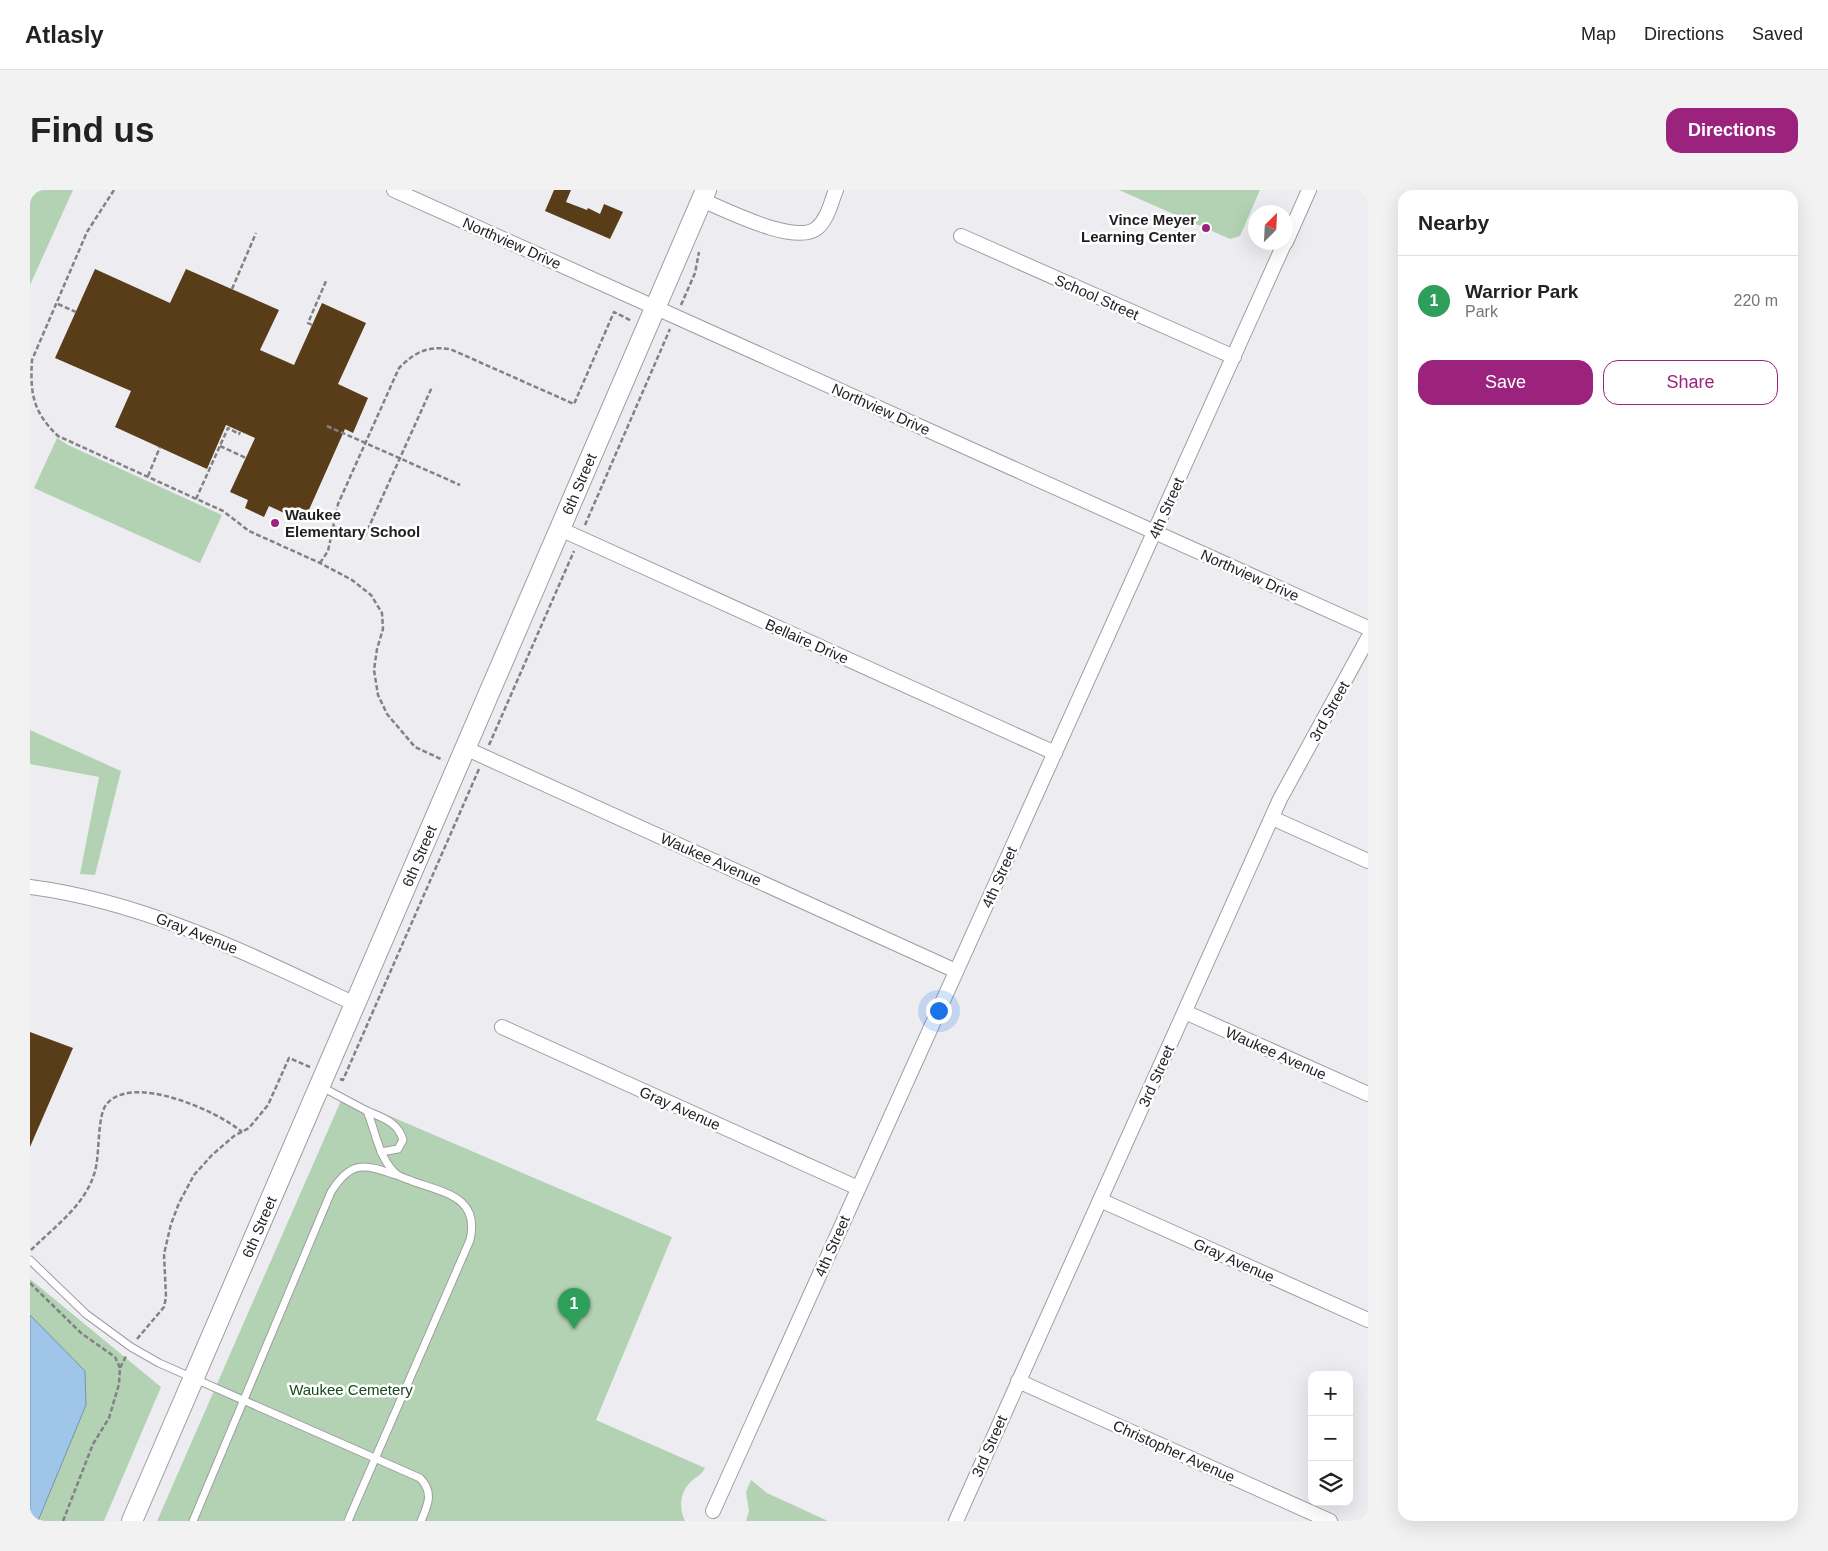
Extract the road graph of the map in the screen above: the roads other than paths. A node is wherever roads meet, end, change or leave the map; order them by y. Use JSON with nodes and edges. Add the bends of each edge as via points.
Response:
{"nodes":[{"id":1,"x":394,"y":190,"type":"edge"},
{"id":2,"x":836,"y":190,"type":"edge"},
{"id":3,"x":1309,"y":190,"type":"edge"},
{"id":4,"x":704,"y":195,"type":"edge"},
{"id":5,"x":1293,"y":225,"type":"edge"},
{"id":6,"x":961,"y":236,"type":"dead end"},
{"id":7,"x":1281,"y":250,"type":"edge"},
{"id":8,"x":655,"y":308,"type":"junction"},
{"id":9,"x":1234,"y":357,"type":"junction"},
{"id":10,"x":560,"y":529,"type":"junction"},
{"id":11,"x":1155,"y":533,"type":"junction"},
{"id":12,"x":1368,"y":628,"type":"edge"},
{"id":13,"x":1368,"y":638,"type":"edge"},
{"id":14,"x":465,"y":748,"type":"junction"},
{"id":15,"x":1055,"y":753,"type":"junction"},
{"id":16,"x":1272,"y":818,"type":"junction"},
{"id":17,"x":1368,"y":861,"type":"edge"},
{"id":18,"x":30,"y":887,"type":"edge"},
{"id":19,"x":956,"y":970,"type":"junction"},
{"id":20,"x":355,"y":1004,"type":"junction"},
{"id":21,"x":1185,"y":1012,"type":"junction"},
{"id":22,"x":502,"y":1028,"type":"dead end"},
{"id":23,"x":316,"y":1076,"type":"junction"},
{"id":24,"x":1368,"y":1094,"type":"edge"},
{"id":25,"x":366,"y":1111,"type":"junction"},
{"id":26,"x":381,"y":1152,"type":"junction"},
{"id":27,"x":396,"y":1175,"type":"junction"},
{"id":28,"x":858,"y":1188,"type":"junction"},
{"id":29,"x":1100,"y":1200,"type":"junction"},
{"id":30,"x":30,"y":1260,"type":"edge"},
{"id":31,"x":1368,"y":1320,"type":"edge"},
{"id":32,"x":194,"y":1379,"type":"junction"},
{"id":33,"x":1018,"y":1381,"type":"junction"},
{"id":34,"x":242,"y":1400,"type":"junction"},
{"id":35,"x":375,"y":1458,"type":"junction"},
{"id":36,"x":713,"y":1511,"type":"dead end"},
{"id":37,"x":132,"y":1521,"type":"edge"},
{"id":38,"x":193,"y":1521,"type":"edge"},
{"id":39,"x":348,"y":1521,"type":"edge"},
{"id":40,"x":421,"y":1521,"type":"edge"},
{"id":41,"x":956,"y":1521,"type":"edge"},
{"id":42,"x":1330,"y":1521,"type":"edge"}],
"edges":[{"from":1,"to":8,"type":"street","name":"Northview Drive"},
{"from":2,"to":4,"type":"street","via":[[824,220],[807,234],[778,230]]},
{"from":3,"to":5,"type":"street","name":"4th Street"},
{"from":4,"to":8,"type":"main road","name":"6th Street"},
{"from":6,"to":9,"type":"street","name":"School Street"},
{"from":7,"to":9,"type":"street","name":"4th Street"},
{"from":8,"to":10,"type":"main road","name":"6th Street"},
{"from":8,"to":11,"type":"street","name":"Northview Drive"},
{"from":9,"to":11,"type":"street","name":"4th Street"},
{"from":10,"to":14,"type":"main road","name":"6th Street"},
{"from":10,"to":15,"type":"street","name":"Bellaire Drive"},
{"from":11,"to":12,"type":"street","name":"Northview Drive"},
{"from":11,"to":15,"type":"street","name":"4th Street"},
{"from":13,"to":16,"type":"street","name":"3rd Street"},
{"from":14,"to":19,"type":"street","name":"Waukee Avenue"},
{"from":14,"to":20,"type":"main road","name":"6th Street"},
{"from":15,"to":19,"type":"street","name":"4th Street"},
{"from":16,"to":17,"type":"street"},
{"from":16,"to":21,"type":"street","name":"3rd Street"},
{"from":18,"to":20,"type":"street","name":"Gray Avenue","via":[[143,912],[214,939]]},
{"from":19,"to":28,"type":"street","name":"4th Street"},
{"from":20,"to":23,"type":"main road","name":"6th Street"},
{"from":21,"to":24,"type":"street","name":"Waukee Avenue"},
{"from":21,"to":29,"type":"street","name":"3rd Street"},
{"from":22,"to":28,"type":"street","name":"Gray Avenue"},
{"from":23,"to":25,"type":"lane"},
{"from":23,"to":32,"type":"main road","name":"6th Street"},
{"from":25,"to":26,"type":"lane"},
{"from":25,"to":26,"type":"lane","via":[[389,1120],[400,1129],[403,1140],[398,1149]]},
{"from":26,"to":27,"type":"lane"},
{"from":27,"to":34,"type":"lane","via":[[369,1165],[354,1167],[341,1176]]},
{"from":27,"to":35,"type":"lane","via":[[458,1199],[469,1210],[474,1224],[470,1240]]},
{"from":28,"to":36,"type":"street","name":"4th Street"},
{"from":29,"to":31,"type":"street","name":"Gray Avenue"},
{"from":29,"to":33,"type":"street","name":"3rd Street"},
{"from":30,"to":32,"type":"lane","via":[[86,1314],[132,1347]]},
{"from":32,"to":34,"type":"lane"},
{"from":32,"to":37,"type":"main road","name":"6th Street"},
{"from":33,"to":41,"type":"street","name":"3rd Street"},
{"from":33,"to":42,"type":"street","name":"Christopher Avenue"},
{"from":34,"to":35,"type":"lane"},
{"from":34,"to":38,"type":"lane"},
{"from":35,"to":39,"type":"lane"},
{"from":35,"to":40,"type":"lane","via":[[412,1474],[427,1486],[430,1497]]}]}
